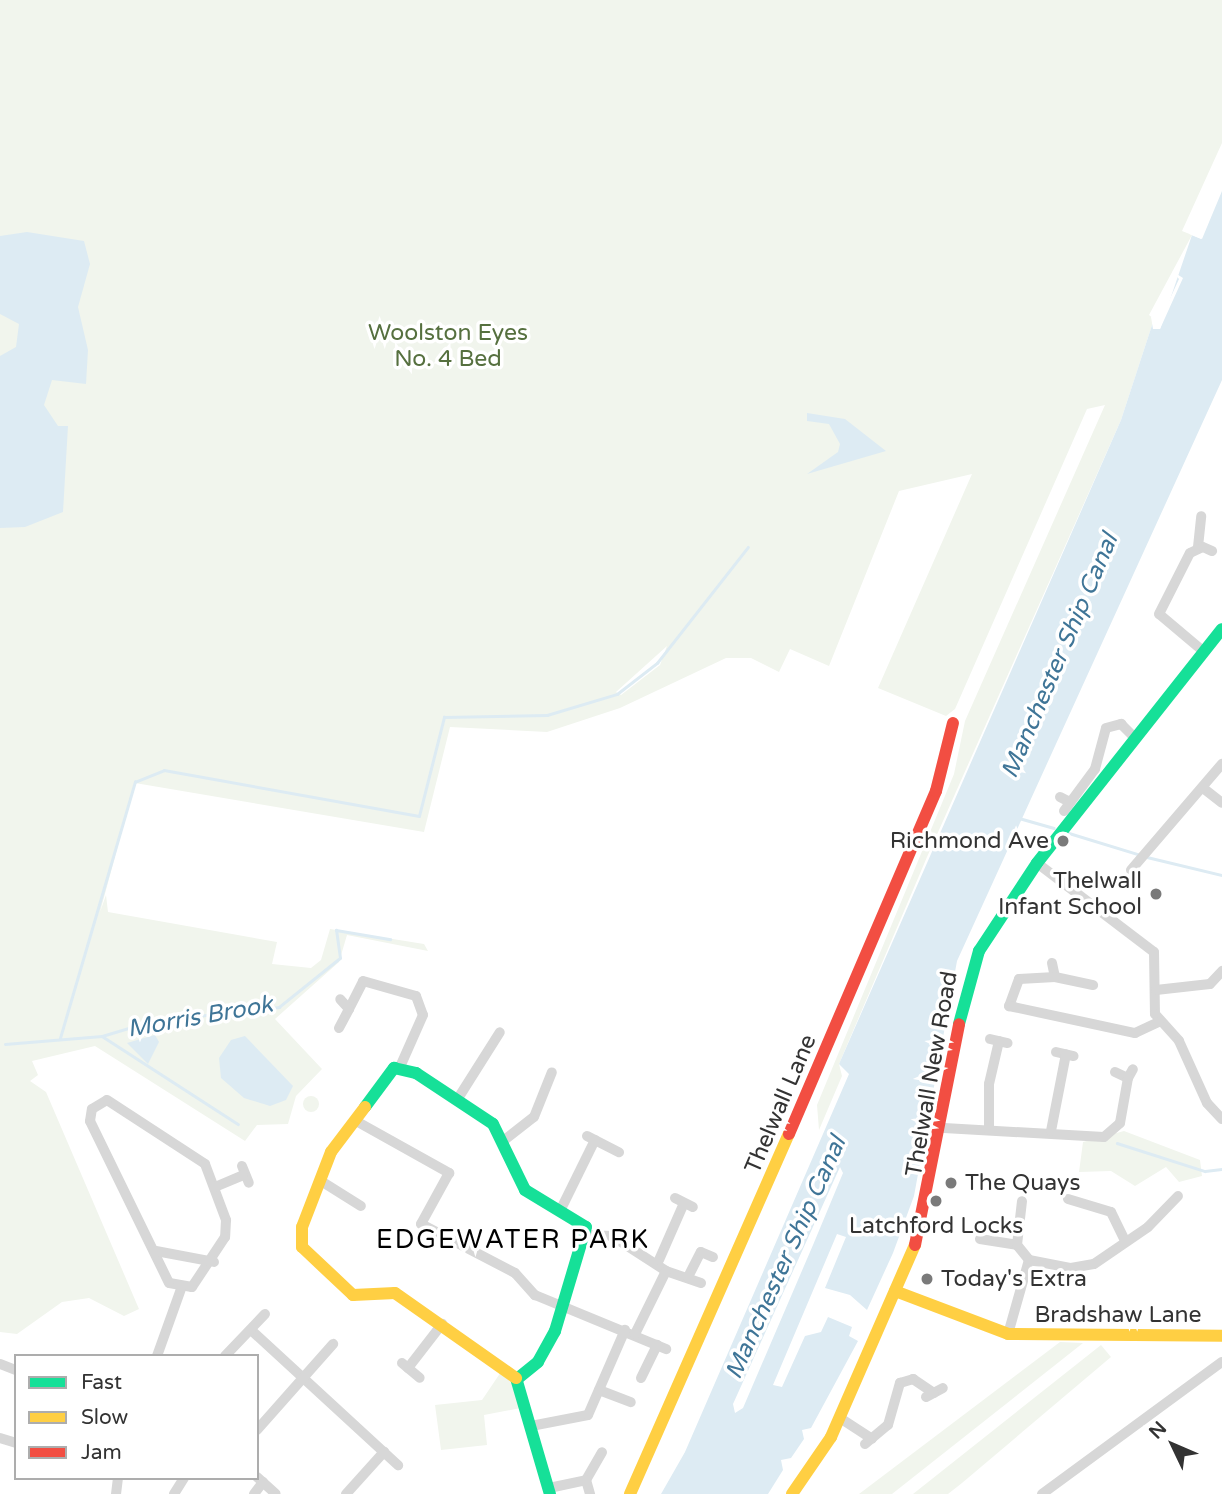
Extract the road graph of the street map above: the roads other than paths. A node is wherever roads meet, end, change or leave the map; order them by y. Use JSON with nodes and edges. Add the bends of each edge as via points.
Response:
{"nodes":[{"id":1,"x":1201,"y":516,"type":"dead end"},
{"id":2,"x":1198,"y":547,"type":"junction"},
{"id":3,"x":1212,"y":551,"type":"dead end"},
{"id":4,"x":1221,"y":633,"type":"edge"},
{"id":5,"x":1203,"y":651,"type":"junction"},
{"id":6,"x":953,"y":723,"type":"dead end"},
{"id":7,"x":1134,"y":737,"type":"junction"},
{"id":8,"x":1222,"y":764,"type":"edge"},
{"id":9,"x":1203,"y":788,"type":"junction"},
{"id":10,"x":1060,"y":797,"type":"dead end"},
{"id":11,"x":1222,"y":803,"type":"edge"},
{"id":12,"x":1037,"y":863,"type":"junction"},
{"id":13,"x":1131,"y":870,"type":"dead end"},
{"id":14,"x":1052,"y":963,"type":"dead end"},
{"id":15,"x":1222,"y":971,"type":"edge"},
{"id":16,"x":1055,"y":976,"type":"junction"},
{"id":17,"x":1093,"y":985,"type":"dead end"},
{"id":18,"x":1156,"y":990,"type":"junction"},
{"id":19,"x":340,"y":999,"type":"dead end"},
{"id":20,"x":349,"y":1009,"type":"junction"},
{"id":21,"x":1159,"y":1022,"type":"junction"},
{"id":22,"x":339,"y":1028,"type":"dead end"},
{"id":23,"x":500,"y":1032,"type":"dead end"},
{"id":24,"x":999,"y":1041,"type":"dead end"},
{"id":25,"x":1065,"y":1054,"type":"dead end"},
{"id":26,"x":400,"y":1067,"type":"junction"},
{"id":27,"x":552,"y":1072,"type":"dead end"},
{"id":28,"x":1115,"y":1072,"type":"dead end"},
{"id":29,"x":457,"y":1100,"type":"junction"},
{"id":30,"x":1222,"y":1119,"type":"edge"},
{"id":31,"x":356,"y":1121,"type":"junction"},
{"id":32,"x":944,"y":1128,"type":"junction"},
{"id":33,"x":989,"y":1130,"type":"junction"},
{"id":34,"x":1051,"y":1131,"type":"junction"},
{"id":35,"x":503,"y":1141,"type":"junction"},
{"id":36,"x":619,"y":1152,"type":"dead end"},
{"id":37,"x":245,"y":1175,"type":"dead end"},
{"id":38,"x":321,"y":1181,"type":"junction"},
{"id":39,"x":215,"y":1187,"type":"junction"},
{"id":40,"x":1178,"y":1196,"type":"dead end"},
{"id":41,"x":1068,"y":1199,"type":"dead end"},
{"id":42,"x":1022,"y":1202,"type":"dead end"},
{"id":43,"x":684,"y":1203,"type":"dead end"},
{"id":44,"x":361,"y":1206,"type":"dead end"},
{"id":45,"x":561,"y":1209,"type":"junction"},
{"id":46,"x":587,"y":1235,"type":"junction"},
{"id":47,"x":980,"y":1238,"type":"dead end"},
{"id":48,"x":1124,"y":1239,"type":"junction"},
{"id":49,"x":1017,"y":1245,"type":"junction"},
{"id":50,"x":156,"y":1251,"type":"junction"},
{"id":51,"x":713,"y":1257,"type":"dead end"},
{"id":52,"x":659,"y":1260,"type":"junction"},
{"id":53,"x":1029,"y":1260,"type":"junction"},
{"id":54,"x":214,"y":1262,"type":"junction"},
{"id":55,"x":666,"y":1271,"type":"junction"},
{"id":56,"x":688,"y":1277,"type":"junction"},
{"id":57,"x":701,"y":1283,"type":"dead end"},
{"id":58,"x":181,"y":1289,"type":"junction"},
{"id":59,"x":895,"y":1291,"type":"junction"},
{"id":60,"x":561,"y":1307,"type":"junction"},
{"id":61,"x":265,"y":1314,"type":"dead end"},
{"id":62,"x":442,"y":1324,"type":"junction"},
{"id":63,"x":251,"y":1330,"type":"junction"},
{"id":64,"x":630,"y":1332,"type":"junction"},
{"id":65,"x":1008,"y":1334,"type":"junction"},
{"id":66,"x":1222,"y":1336,"type":"edge"},
{"id":67,"x":333,"y":1344,"type":"dead end"},
{"id":68,"x":158,"y":1354,"type":"edge"},
{"id":69,"x":227,"y":1354,"type":"edge"},
{"id":70,"x":1222,"y":1362,"type":"edge"},
{"id":71,"x":420,"y":1378,"type":"dead end"},
{"id":72,"x":641,"y":1378,"type":"dead end"},
{"id":73,"x":302,"y":1379,"type":"junction"},
{"id":74,"x":517,"y":1379,"type":"junction"},
{"id":75,"x":599,"y":1390,"type":"junction"},
{"id":76,"x":934,"y":1393,"type":"dead end"},
{"id":77,"x":631,"y":1402,"type":"dead end"},
{"id":78,"x":839,"y":1418,"type":"junction"},
{"id":79,"x":531,"y":1426,"type":"junction"},
{"id":80,"x":259,"y":1428,"type":"edge"},
{"id":81,"x":384,"y":1452,"type":"junction"},
{"id":82,"x":602,"y":1452,"type":"dead end"},
{"id":83,"x":398,"y":1465,"type":"dead end"},
{"id":84,"x":260,"y":1479,"type":"edge"},
{"id":85,"x":586,"y":1480,"type":"junction"},
{"id":86,"x":549,"y":1491,"type":"edge"},
{"id":87,"x":254,"y":1494,"type":"edge"},
{"id":88,"x":276,"y":1494,"type":"edge"},
{"id":89,"x":346,"y":1494,"type":"edge"},
{"id":90,"x":590,"y":1494,"type":"edge"},
{"id":91,"x":630,"y":1494,"type":"edge"},
{"id":92,"x":792,"y":1494,"type":"edge"},
{"id":93,"x":1042,"y":1494,"type":"edge"}],
"edges":[{"from":1,"to":2,"type":"street"},
{"from":2,"to":3,"type":"street"},
{"from":2,"to":5,"type":"street","via":[[1155,611]]},
{"from":4,"to":5,"type":"street","name":"Thelwall New Road"},
{"from":5,"to":7,"type":"street","name":"Thelwall New Road"},
{"from":6,"to":91,"type":"street","name":"Thelwall Lane","via":[[936,791],[876,936]]},
{"from":7,"to":10,"type":"street","via":[[1121,724],[1107,728],[1095,769],[1067,807]]},
{"from":7,"to":12,"type":"street","name":"Thelwall New Road"},
{"from":8,"to":9,"type":"street"},
{"from":9,"to":11,"type":"street"},
{"from":9,"to":13,"type":"street"},
{"from":12,"to":18,"type":"street","via":[[1154,953]]},
{"from":12,"to":32,"type":"street","name":"Thelwall New Road","via":[[971,970]]},
{"from":14,"to":16,"type":"street"},
{"from":15,"to":18,"type":"street","via":[[1210,984]]},
{"from":16,"to":17,"type":"street"},
{"from":16,"to":21,"type":"street","via":[[1019,979],[1009,1006],[1135,1033]]},
{"from":18,"to":21,"type":"street"},
{"from":19,"to":20,"type":"street"},
{"from":20,"to":22,"type":"street"},
{"from":20,"to":26,"type":"street","via":[[363,981],[416,996],[423,1015]]},
{"from":21,"to":30,"type":"street","via":[[1179,1041],[1207,1103]]},
{"from":23,"to":29,"type":"street"},
{"from":24,"to":33,"type":"street","via":[[989,1084]]},
{"from":25,"to":34,"type":"street"},
{"from":26,"to":29,"type":"street"},
{"from":26,"to":31,"type":"street","via":[[382,1077]]},
{"from":27,"to":35,"type":"street","via":[[534,1117]]},
{"from":28,"to":34,"type":"street","via":[[1131,1073],[1122,1115],[1111,1133],[1094,1139]]},
{"from":29,"to":35,"type":"street","via":[[493,1124]]},
{"from":31,"to":38,"type":"street","via":[[331,1152]]},
{"from":31,"to":60,"type":"street","via":[[449,1173],[421,1224],[515,1273],[535,1295]]},
{"from":32,"to":33,"type":"street"},
{"from":32,"to":59,"type":"street","name":"Thelwall New Road","via":[[928,1209]]},
{"from":33,"to":34,"type":"street"},
{"from":35,"to":45,"type":"street","via":[[520,1184]]},
{"from":36,"to":45,"type":"street","via":[[591,1138]]},
{"from":37,"to":39,"type":"street"},
{"from":38,"to":44,"type":"street"},
{"from":38,"to":62,"type":"street","via":[[300,1234],[306,1252],[353,1295],[395,1293]]},
{"from":39,"to":50,"type":"street","via":[[196,1154],[121,1104],[96,1105],[90,1121]]},
{"from":39,"to":54,"type":"street","via":[[226,1220]]},
{"from":40,"to":48,"type":"street","via":[[1148,1227]]},
{"from":41,"to":48,"type":"street","via":[[1111,1212]]},
{"from":42,"to":49,"type":"street"},
{"from":43,"to":52,"type":"street"},
{"from":45,"to":46,"type":"street","via":[[579,1220]]},
{"from":46,"to":52,"type":"street","via":[[612,1236]]},
{"from":46,"to":60,"type":"street"},
{"from":47,"to":49,"type":"street"},
{"from":48,"to":53,"type":"street","via":[[1094,1264],[1072,1268]]},
{"from":49,"to":53,"type":"street"},
{"from":50,"to":54,"type":"street"},
{"from":50,"to":58,"type":"street","via":[[170,1283]]},
{"from":51,"to":56,"type":"street","via":[[701,1252]]},
{"from":52,"to":55,"type":"street"},
{"from":53,"to":65,"type":"street"},
{"from":54,"to":58,"type":"street","via":[[197,1283]]},
{"from":55,"to":56,"type":"street"},
{"from":55,"to":64,"type":"street"},
{"from":56,"to":57,"type":"street"},
{"from":58,"to":68,"type":"street"},
{"from":59,"to":65,"type":"street","name":"Bradshaw Lane"},
{"from":59,"to":78,"type":"street","name":"Thelwall New Road"},
{"from":60,"to":64,"type":"street"},
{"from":60,"to":74,"type":"street","via":[[548,1348]]},
{"from":61,"to":63,"type":"street"},
{"from":62,"to":71,"type":"street","via":[[405,1365]]},
{"from":62,"to":74,"type":"street","via":[[499,1360]]},
{"from":63,"to":69,"type":"street"},
{"from":63,"to":73,"type":"street"},
{"from":64,"to":72,"type":"street","via":[[661,1347]]},
{"from":64,"to":75,"type":"street"},
{"from":65,"to":66,"type":"street","name":"Bradshaw Lane"},
{"from":67,"to":73,"type":"street"},
{"from":70,"to":93,"type":"street"},
{"from":73,"to":80,"type":"street"},
{"from":73,"to":81,"type":"street"},
{"from":74,"to":79,"type":"street"},
{"from":75,"to":77,"type":"street"},
{"from":75,"to":79,"type":"street","via":[[588,1415]]},
{"from":76,"to":78,"type":"street","via":[[913,1379],[900,1383],[892,1419],[868,1442]]},
{"from":78,"to":92,"type":"street","name":"Thelwall New Road"},
{"from":79,"to":86,"type":"street"},
{"from":81,"to":83,"type":"street"},
{"from":81,"to":89,"type":"street"},
{"from":82,"to":85,"type":"street"},
{"from":84,"to":87,"type":"street"},
{"from":84,"to":88,"type":"street"},
{"from":85,"to":86,"type":"street"},
{"from":85,"to":90,"type":"street"}]}
